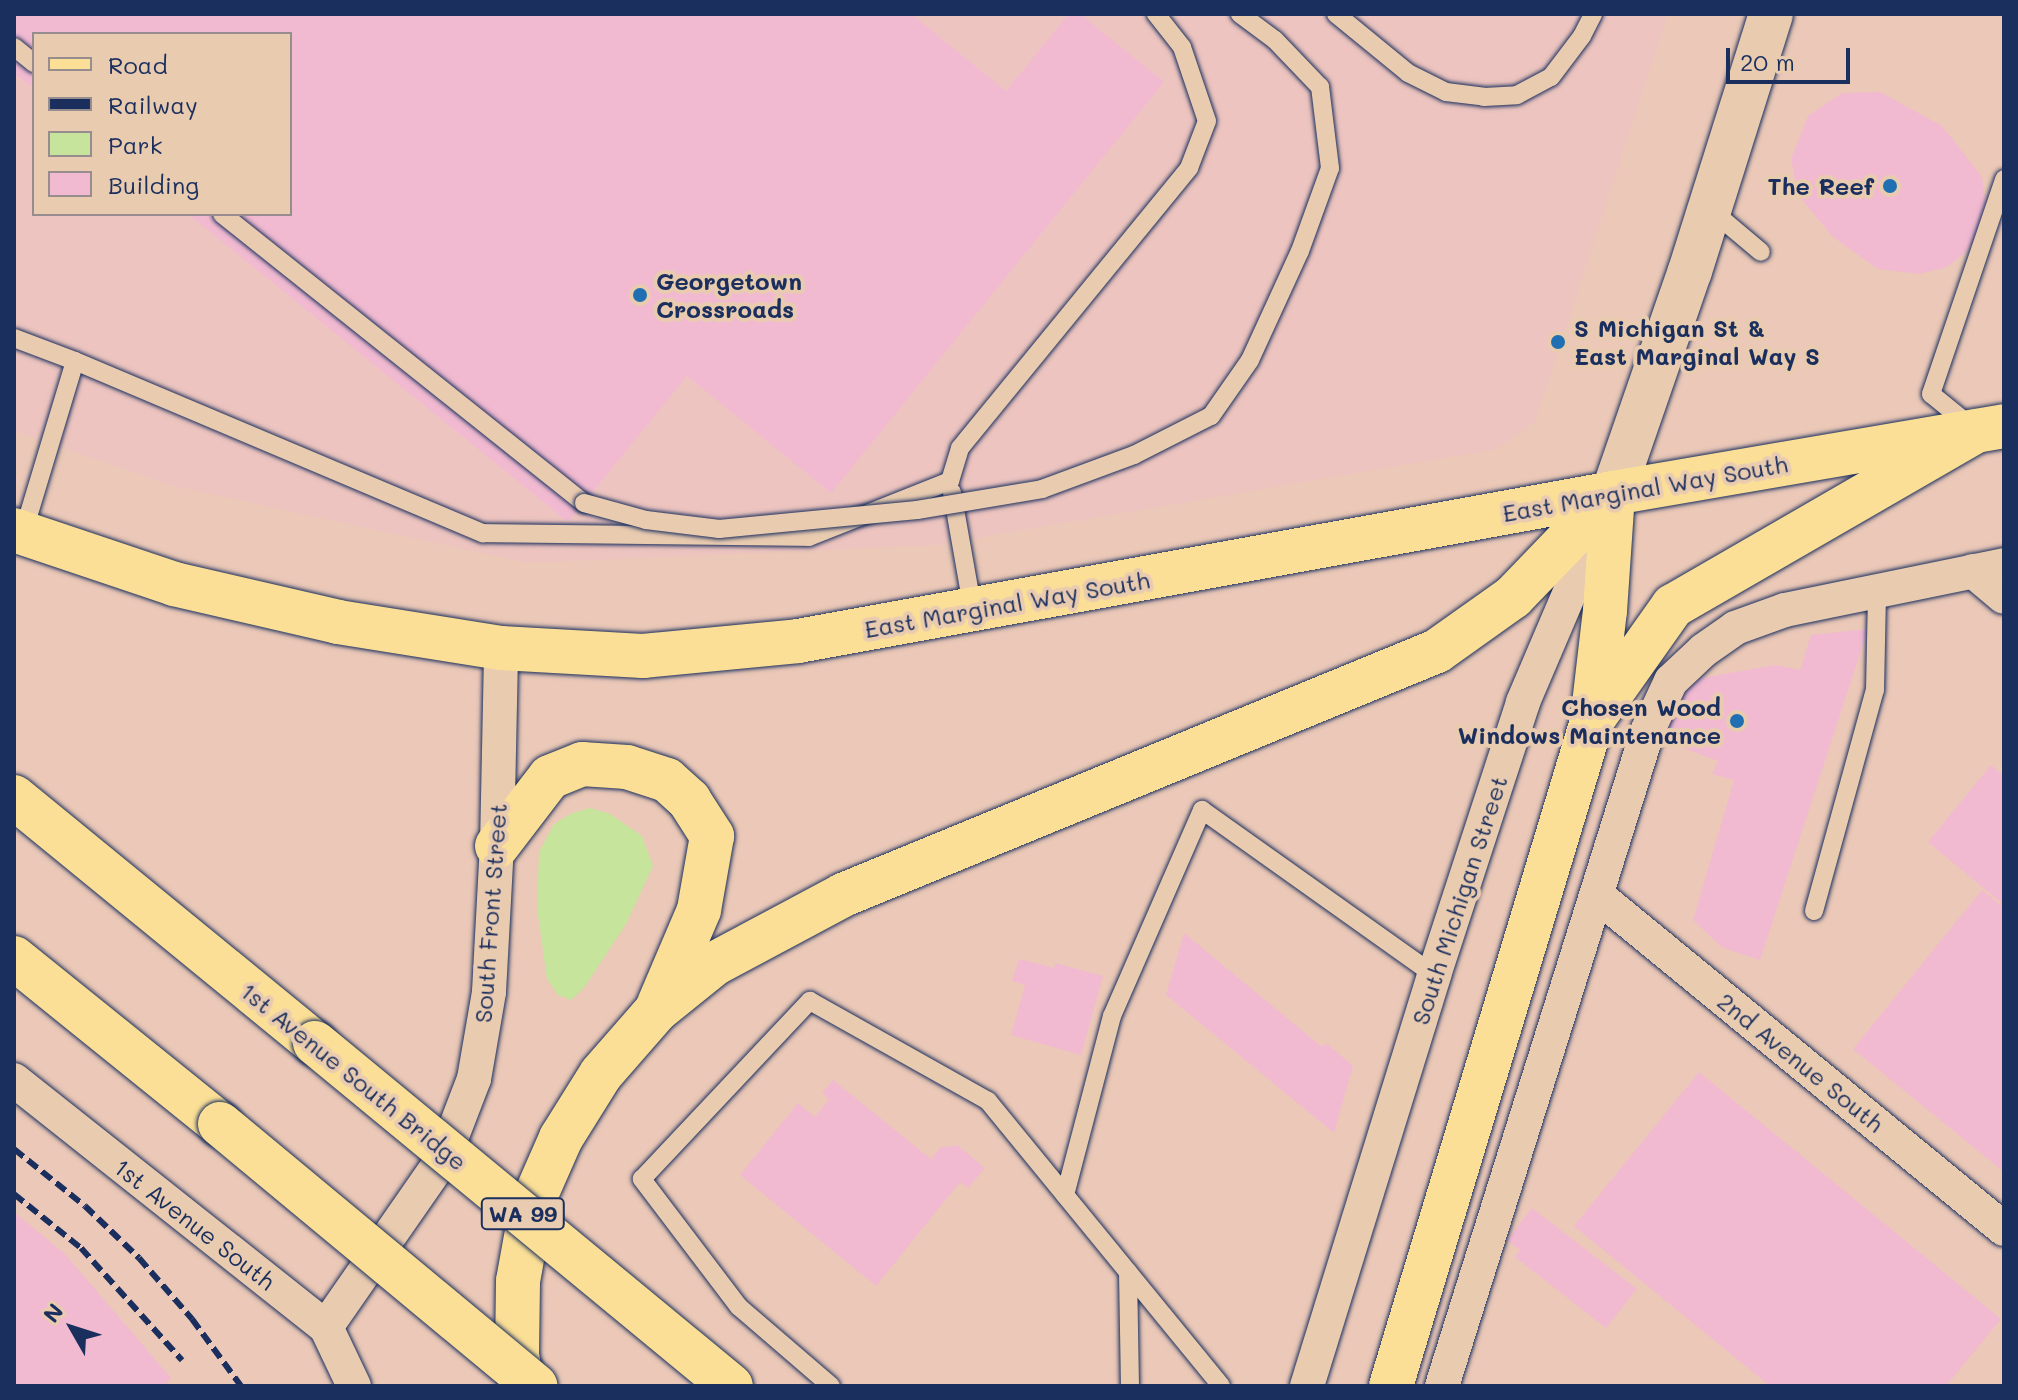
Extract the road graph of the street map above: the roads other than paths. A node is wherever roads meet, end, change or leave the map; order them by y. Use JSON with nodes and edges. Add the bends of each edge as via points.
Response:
{"nodes":[{"id":1,"x":1156,"y":14,"type":"edge"},
{"id":2,"x":1240,"y":14,"type":"edge"},
{"id":3,"x":1336,"y":14,"type":"edge"},
{"id":4,"x":1593,"y":14,"type":"edge"},
{"id":5,"x":1771,"y":14,"type":"edge"},
{"id":6,"x":14,"y":47,"type":"edge"},
{"id":7,"x":32,"y":61,"type":"edge"},
{"id":8,"x":2004,"y":179,"type":"edge"},
{"id":9,"x":1708,"y":208,"type":"junction"},
{"id":10,"x":225,"y":216,"type":"edge"},
{"id":11,"x":1998,"y":222,"type":"edge"},
{"id":12,"x":1761,"y":252,"type":"dead end"},
{"id":13,"x":14,"y":338,"type":"edge"},
{"id":14,"x":75,"y":361,"type":"junction"},
{"id":15,"x":1990,"y":428,"type":"edge"},
{"id":16,"x":950,"y":481,"type":"junction"},
{"id":17,"x":1613,"y":493,"type":"junction"},
{"id":18,"x":19,"y":531,"type":"edge"},
{"id":19,"x":1989,"y":568,"type":"edge"},
{"id":20,"x":1877,"y":591,"type":"junction"},
{"id":21,"x":2004,"y":597,"type":"edge"},
{"id":22,"x":973,"y":611,"type":"junction"},
{"id":23,"x":501,"y":648,"type":"junction"},
{"id":24,"x":1592,"y":721,"type":"junction"},
{"id":25,"x":14,"y":797,"type":"edge"},
{"id":26,"x":497,"y":846,"type":"junction"},
{"id":27,"x":1598,"y":896,"type":"junction"},
{"id":28,"x":1814,"y":911,"type":"dead end"},
{"id":29,"x":14,"y":958,"type":"edge"},
{"id":30,"x":1434,"y":975,"type":"junction"},
{"id":31,"x":656,"y":1011,"type":"junction"},
{"id":32,"x":14,"y":1080,"type":"edge"},
{"id":33,"x":1065,"y":1195,"type":"junction"},
{"id":34,"x":2004,"y":1229,"type":"edge"},
{"id":35,"x":1128,"y":1272,"type":"junction"},
{"id":36,"x":326,"y":1327,"type":"junction"},
{"id":37,"x":354,"y":1386,"type":"edge"},
{"id":38,"x":522,"y":1386,"type":"edge"},
{"id":39,"x":536,"y":1386,"type":"edge"},
{"id":40,"x":731,"y":1386,"type":"edge"},
{"id":41,"x":831,"y":1386,"type":"edge"},
{"id":42,"x":1130,"y":1386,"type":"edge"},
{"id":43,"x":1221,"y":1386,"type":"edge"},
{"id":44,"x":1307,"y":1386,"type":"edge"},
{"id":45,"x":1391,"y":1386,"type":"edge"},
{"id":46,"x":1442,"y":1386,"type":"edge"}],
"edges":[{"from":1,"to":16,"type":"lane","via":[[1182,47],[1207,121],[1189,168],[960,448]]},
{"from":2,"to":10,"type":"lane","bridge":true,"via":[[1275,40],[1320,87],[1330,168],[1300,251],[1250,360],[1211,416],[1134,455],[1042,489],[917,510],[719,529],[646,520],[584,503]]},
{"from":3,"to":4,"type":"lane","via":[[1408,73],[1446,92],[1484,97],[1517,95],[1551,77]]},
{"from":5,"to":9,"type":"main road","name":"South Michigan Street"},
{"from":6,"to":7,"type":"lane"},
{"from":8,"to":11,"type":"lane"},
{"from":9,"to":12,"type":"lane"},
{"from":9,"to":17,"type":"main road","name":"South Michigan Street"},
{"from":11,"to":15,"type":"lane","via":[[1931,394]]},
{"from":13,"to":14,"type":"lane"},
{"from":14,"to":16,"type":"lane","via":[[483,533],[809,537]]},
{"from":14,"to":18,"type":"lane"},
{"from":15,"to":17,"type":"main road","name":"East Marginal Way South"},
{"from":15,"to":24,"type":"main road","via":[[1673,606]]},
{"from":16,"to":22,"type":"lane"},
{"from":17,"to":22,"type":"main road","name":"East Marginal Way South"},
{"from":17,"to":24,"type":"main road"},
{"from":17,"to":30,"type":"street","name":"South Michigan Street","via":[[1523,702]]},
{"from":17,"to":31,"type":"main road","via":[[1513,597],[1437,651],[843,895],[714,964]]},
{"from":18,"to":23,"type":"main road","name":"East Marginal Way South","via":[[174,584],[338,622]]},
{"from":19,"to":20,"type":"street"},
{"from":19,"to":21,"type":"street"},
{"from":20,"to":27,"type":"street","via":[[1785,610],[1735,628],[1671,681],[1648,730]]},
{"from":20,"to":28,"type":"lane","via":[[1875,690]]},
{"from":22,"to":23,"type":"main road","name":"East Marginal Way South","via":[[798,641],[643,656]]},
{"from":23,"to":26,"type":"street","name":"South Front Street"},
{"from":24,"to":45,"type":"main road"},
{"from":25,"to":40,"type":"main road","name":"1st Avenue South Bridge","number":"WA 99","bridge":true},
{"from":26,"to":31,"type":"main road","via":[[550,777],[582,764],[627,767],[667,780],[689,800],[712,836],[699,910]]},
{"from":26,"to":36,"type":"street","name":"South Front Street","via":[[489,992],[474,1079],[444,1157]]},
{"from":27,"to":34,"type":"street","name":"2nd Avenue South"},
{"from":27,"to":46,"type":"street"},
{"from":29,"to":39,"type":"main road","bridge":true},
{"from":30,"to":33,"type":"lane","via":[[1202,810],[1112,1016]]},
{"from":30,"to":44,"type":"street","name":"South Michigan Street"},
{"from":31,"to":38,"type":"main road","via":[[601,1074],[561,1138],[532,1204],[518,1281]]},
{"from":32,"to":36,"type":"street","name":"1st Avenue South"},
{"from":33,"to":35,"type":"lane"},
{"from":33,"to":41,"type":"lane","via":[[988,1101],[810,1001],[642,1179],[739,1307]]},
{"from":35,"to":42,"type":"lane"},
{"from":35,"to":43,"type":"lane"},
{"from":36,"to":37,"type":"street","name":"1st Avenue South"}]}
